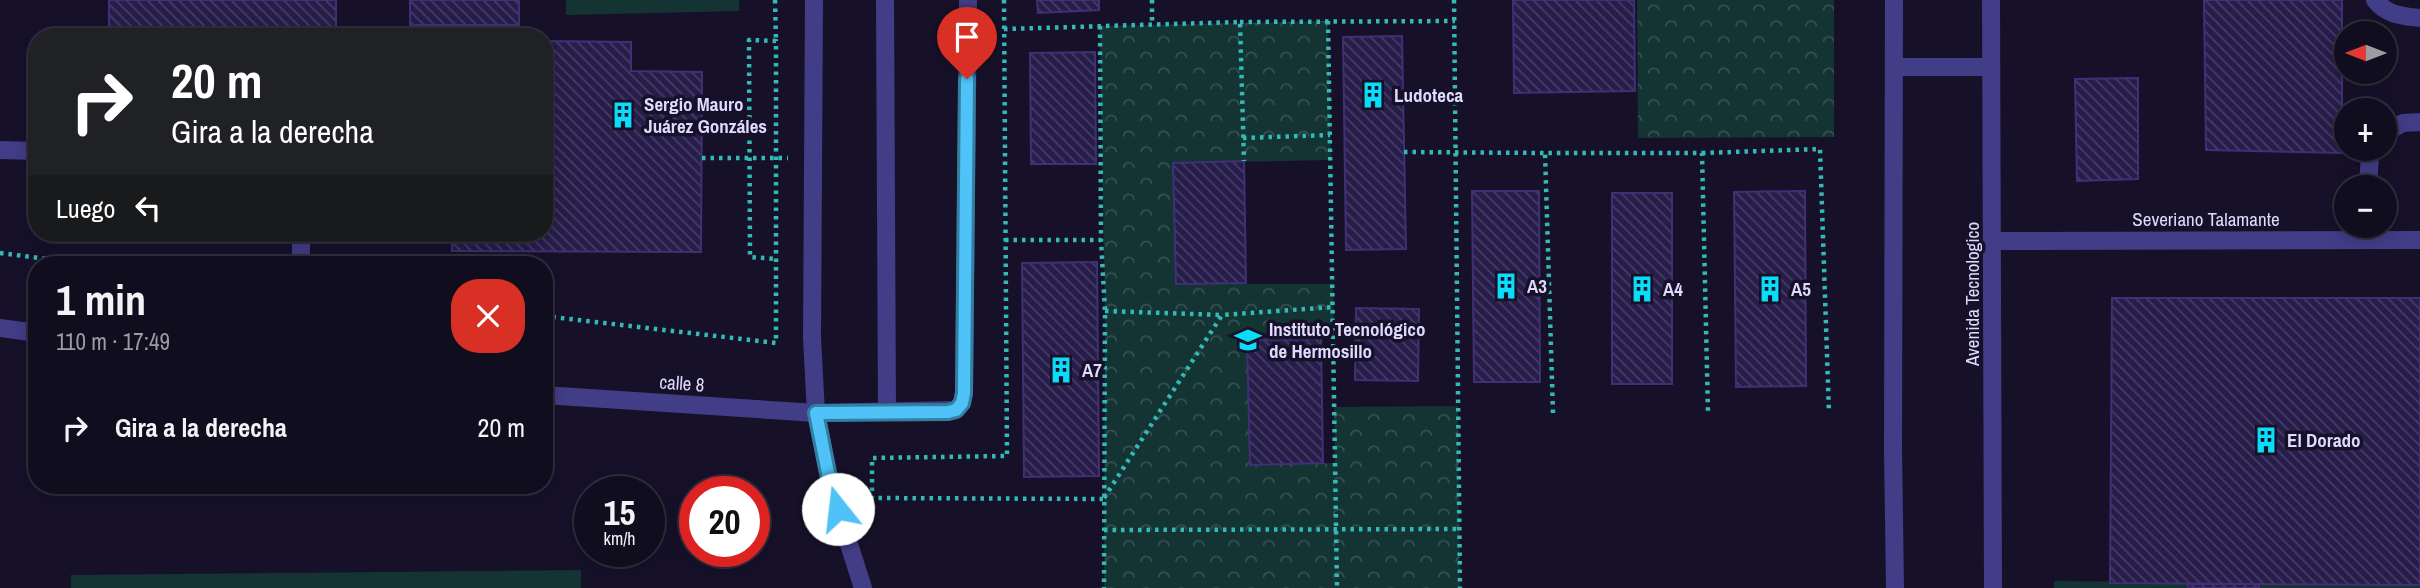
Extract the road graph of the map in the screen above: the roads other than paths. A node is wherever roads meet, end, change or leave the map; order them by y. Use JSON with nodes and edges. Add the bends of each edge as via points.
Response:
{"nodes":[{"id":1,"x":814,"y":0,"type":"edge"},
{"id":2,"x":885,"y":0,"type":"edge"},
{"id":3,"x":968,"y":0,"type":"edge"},
{"id":4,"x":1894,"y":0,"type":"edge"},
{"id":5,"x":1991,"y":0,"type":"edge"},
{"id":6,"x":2375,"y":0,"type":"edge"},
{"id":7,"x":2420,"y":18,"type":"edge"},
{"id":8,"x":1895,"y":68,"type":"junction"},
{"id":9,"x":1991,"y":68,"type":"junction"},
{"id":10,"x":2420,"y":122,"type":"edge"},
{"id":11,"x":2397,"y":126,"type":"edge"},
{"id":12,"x":0,"y":150,"type":"edge"},
{"id":13,"x":28,"y":151,"type":"edge"},
{"id":14,"x":2334,"y":234,"type":"edge"},
{"id":15,"x":2397,"y":237,"type":"edge"},
{"id":16,"x":2420,"y":240,"type":"edge"},
{"id":17,"x":1993,"y":241,"type":"junction"},
{"id":18,"x":0,"y":328,"type":"edge"},
{"id":19,"x":28,"y":332,"type":"edge"},
{"id":20,"x":553,"y":396,"type":"edge"},
{"id":21,"x":887,"y":412,"type":"junction"},
{"id":22,"x":816,"y":413,"type":"junction"},
{"id":23,"x":863,"y":588,"type":"edge"},
{"id":24,"x":1895,"y":588,"type":"edge"},
{"id":25,"x":1993,"y":588,"type":"edge"}],
"edges":[{"from":1,"to":22,"type":"street","via":[[812,338]]},
{"from":2,"to":21,"type":"street"},
{"from":3,"to":21,"type":"street","name":"calle 8","via":[[964,393],[956,410]]},
{"from":4,"to":8,"type":"street"},
{"from":5,"to":9,"type":"street","name":"Avenida Tecnologico"},
{"from":6,"to":7,"type":"street","via":[[2388,12]]},
{"from":8,"to":9,"type":"street"},
{"from":8,"to":24,"type":"street"},
{"from":9,"to":17,"type":"street","name":"Avenida Tecnologico"},
{"from":10,"to":11,"type":"street"},
{"from":12,"to":13,"type":"street"},
{"from":14,"to":17,"type":"street","name":"Severiano Talamante"},
{"from":15,"to":16,"type":"street","name":"Severiano Talamante"},
{"from":17,"to":25,"type":"street","name":"Avenida Tecnologico"},
{"from":18,"to":19,"type":"street"},
{"from":20,"to":22,"type":"street","name":"calle 8"},
{"from":21,"to":22,"type":"street","name":"calle 8"},
{"from":22,"to":23,"type":"street","via":[[831,488]]}]}
